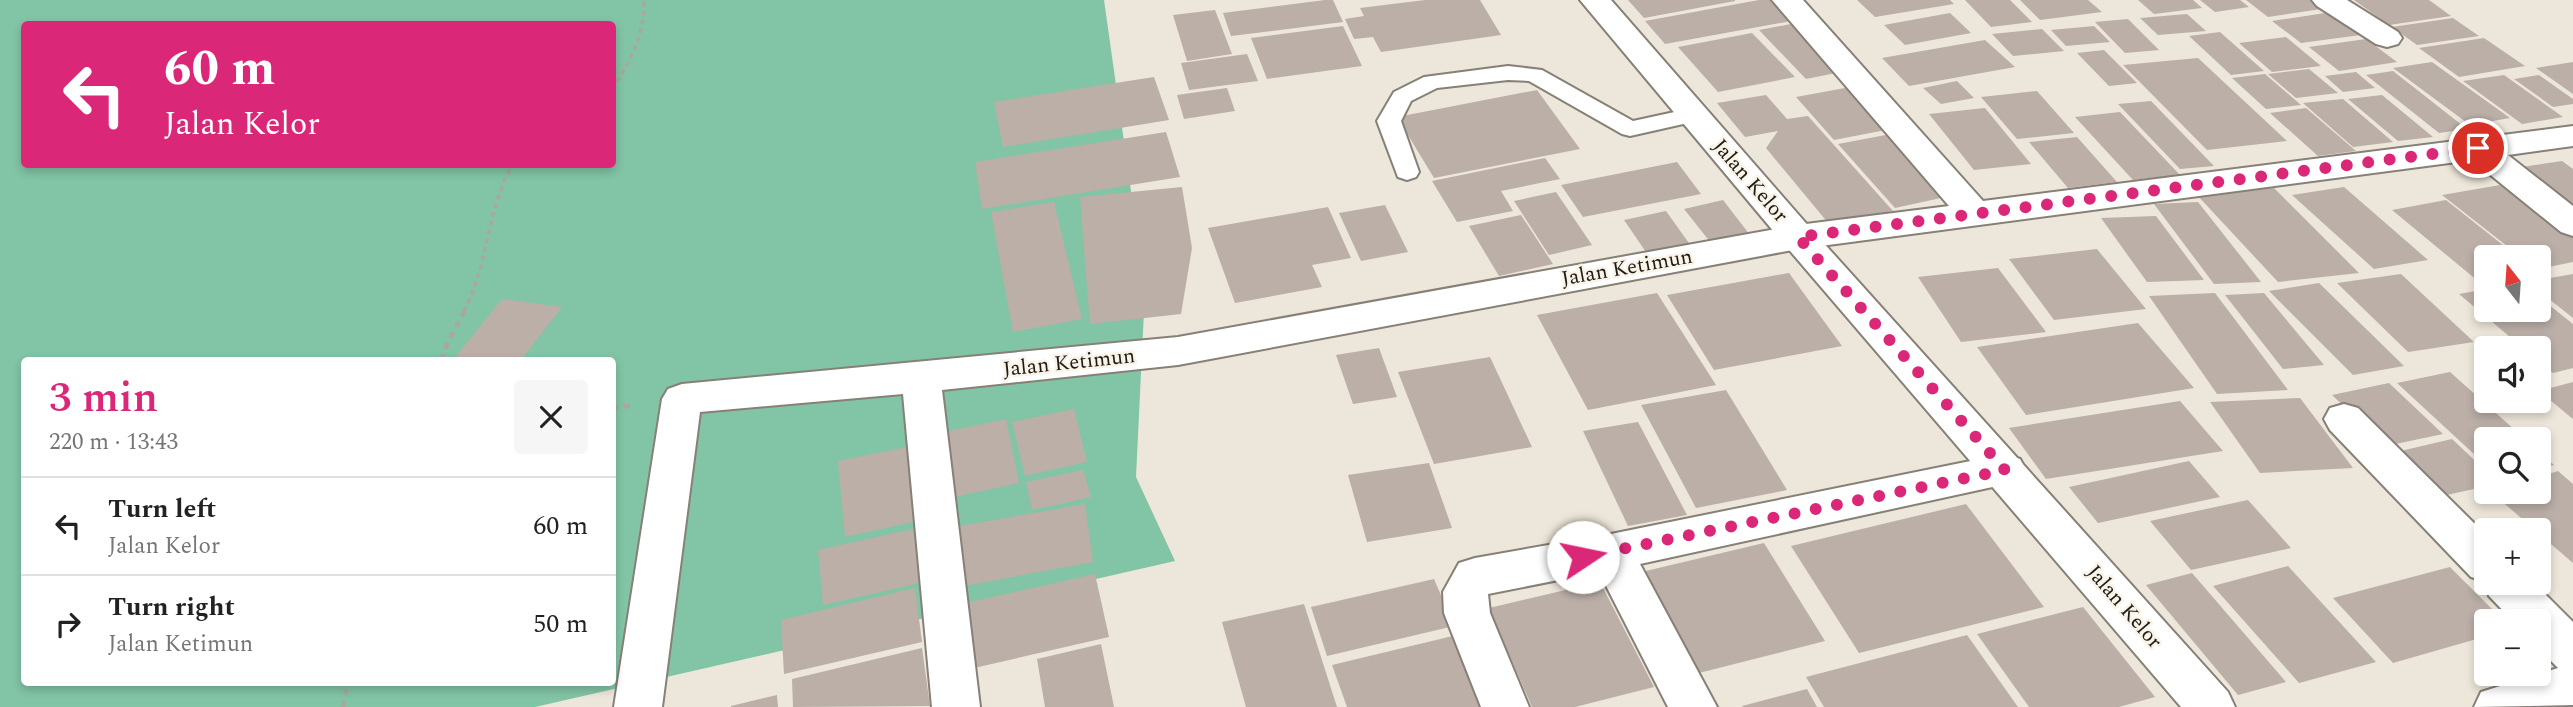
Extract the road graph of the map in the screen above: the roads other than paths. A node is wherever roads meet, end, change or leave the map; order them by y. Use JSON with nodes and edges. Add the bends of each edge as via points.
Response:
{"nodes":[{"id":1,"x":1595,"y":0,"type":"edge"},
{"id":2,"x":1787,"y":0,"type":"edge"},
{"id":3,"x":2327,"y":0,"type":"edge"},
{"id":4,"x":2387,"y":38,"type":"dead end"},
{"id":5,"x":1693,"y":115,"type":"junction"},
{"id":6,"x":2573,"y":136,"type":"edge"},
{"id":7,"x":2478,"y":148,"type":"junction"},
{"id":8,"x":1407,"y":172,"type":"dead end"},
{"id":9,"x":1976,"y":215,"type":"junction"},
{"id":10,"x":2573,"y":223,"type":"edge"},
{"id":11,"x":1798,"y":237,"type":"junction"},
{"id":12,"x":922,"y":378,"type":"junction"},
{"id":13,"x":2344,"y":419,"type":"dead end"},
{"id":14,"x":2005,"y":470,"type":"junction"},
{"id":15,"x":2474,"y":551,"type":"edge"},
{"id":16,"x":1611,"y":552,"type":"junction"},
{"id":17,"x":2517,"y":595,"type":"edge"},
{"id":18,"x":2573,"y":653,"type":"edge"},
{"id":19,"x":2573,"y":684,"type":"edge"},
{"id":20,"x":638,"y":707,"type":"edge"},
{"id":21,"x":956,"y":707,"type":"edge"},
{"id":22,"x":1505,"y":707,"type":"edge"},
{"id":23,"x":1693,"y":707,"type":"edge"},
{"id":24,"x":2211,"y":707,"type":"edge"},
{"id":25,"x":2498,"y":707,"type":"edge"}],
"edges":[{"from":1,"to":5,"type":"street","name":"Jalan Kelor"},
{"from":2,"to":9,"type":"street"},
{"from":3,"to":4,"type":"street"},
{"from":5,"to":8,"type":"lane","via":[[1630,129],[1534,75],[1502,72],[1437,80],[1405,94],[1389,121]]},
{"from":5,"to":11,"type":"street","name":"Jalan Kelor"},
{"from":6,"to":7,"type":"street","name":"Jalan Ketimun"},
{"from":7,"to":9,"type":"street","name":"Jalan Ketimun"},
{"from":7,"to":10,"type":"street"},
{"from":9,"to":11,"type":"street","name":"Jalan Ketimun"},
{"from":11,"to":12,"type":"street","name":"Jalan Ketimun","via":[[1178,351]]},
{"from":11,"to":14,"type":"street","name":"Jalan Kelor"},
{"from":12,"to":20,"type":"street","name":"Jalan Ketimun","via":[[682,399]]},
{"from":12,"to":21,"type":"street"},
{"from":13,"to":15,"type":"street"},
{"from":14,"to":16,"type":"street"},
{"from":14,"to":24,"type":"street","name":"Jalan Kelor"},
{"from":16,"to":22,"type":"street","via":[[1475,576],[1465,592],[1467,613]]},
{"from":16,"to":23,"type":"street"},
{"from":17,"to":18,"type":"street"},
{"from":19,"to":25,"type":"street"}]}
